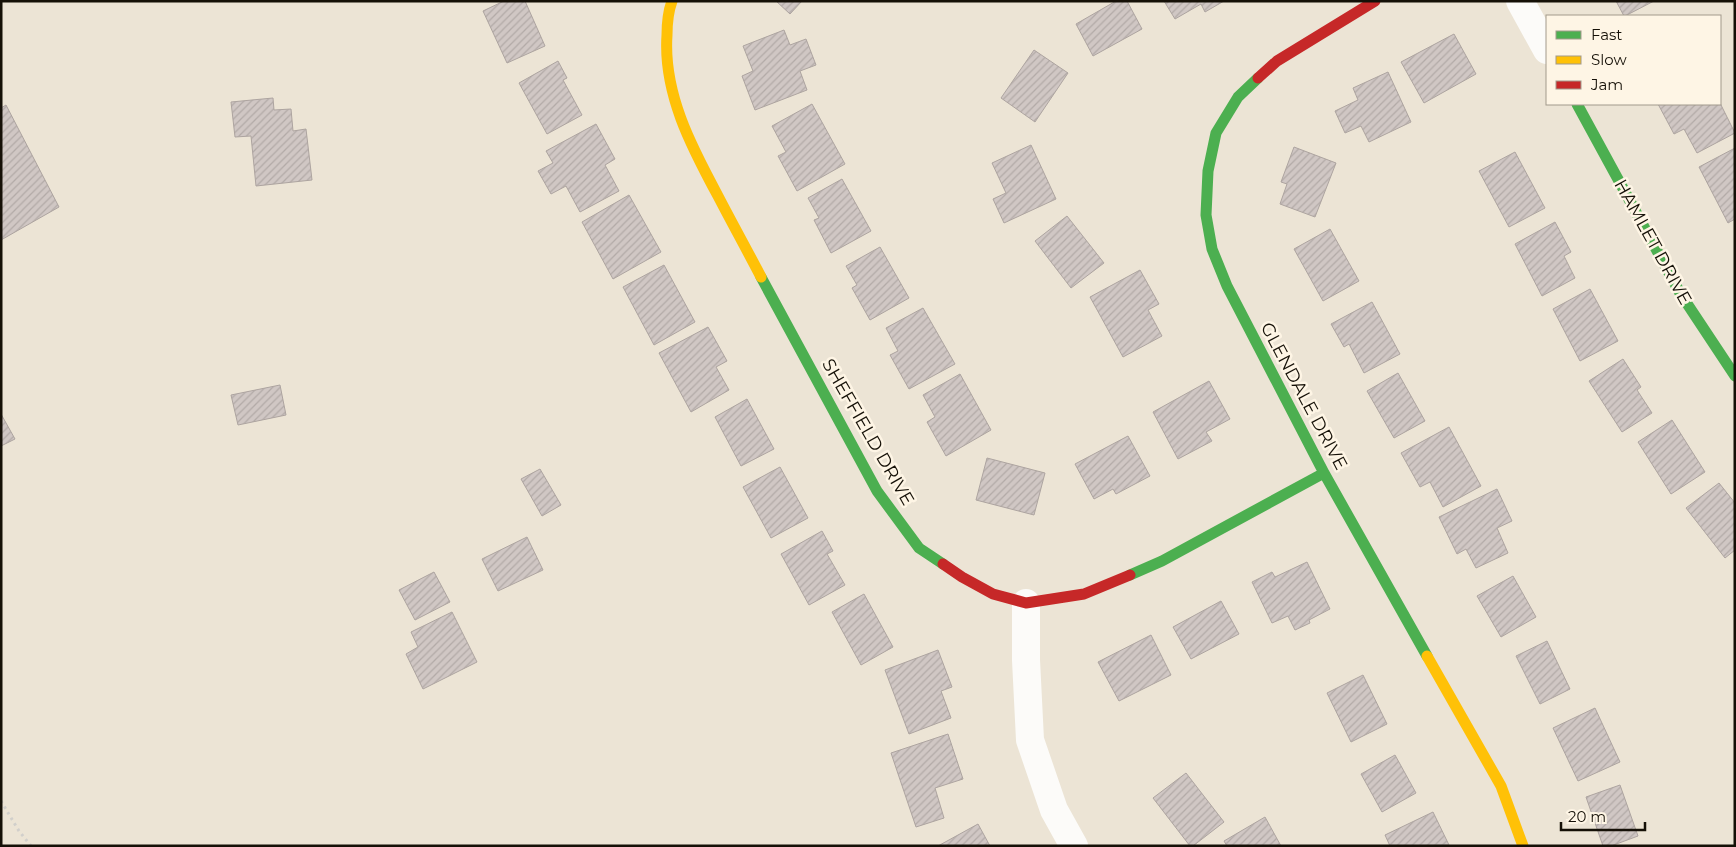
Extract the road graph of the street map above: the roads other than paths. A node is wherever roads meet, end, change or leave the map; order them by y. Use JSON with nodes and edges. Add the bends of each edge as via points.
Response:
{"nodes":[{"id":1,"x":672,"y":1,"type":"edge"},
{"id":2,"x":1375,"y":1,"type":"edge"},
{"id":3,"x":1520,"y":1,"type":"edge"},
{"id":4,"x":1546,"y":48,"type":"edge"},
{"id":5,"x":1577,"y":105,"type":"edge"},
{"id":6,"x":1735,"y":376,"type":"edge"},
{"id":7,"x":1324,"y":473,"type":"junction"},
{"id":8,"x":1026,"y":603,"type":"junction"},
{"id":9,"x":1074,"y":846,"type":"edge"},
{"id":10,"x":1523,"y":846,"type":"edge"}],
"edges":[{"from":1,"to":8,"type":"street","name":"SHEFFIELD DRIVE","via":[[665,41],[667,74],[674,102],[695,154],[877,490],[919,548],[993,594]]},
{"from":2,"to":7,"type":"street","name":"GLENDALE DRIVE","via":[[1277,62],[1238,97],[1216,134],[1208,171],[1206,215],[1212,249],[1227,286]]},
{"from":3,"to":4,"type":"street"},
{"from":5,"to":6,"type":"street","name":"HAMLET DRIVE","via":[[1680,293]]},
{"from":7,"to":8,"type":"street","name":"SHEFFIELD DRIVE","via":[[1162,561],[1084,594]]},
{"from":7,"to":10,"type":"street","name":"GLENDALE DRIVE","via":[[1501,786]]},
{"from":8,"to":9,"type":"street","via":[[1030,740],[1054,810]]}]}
